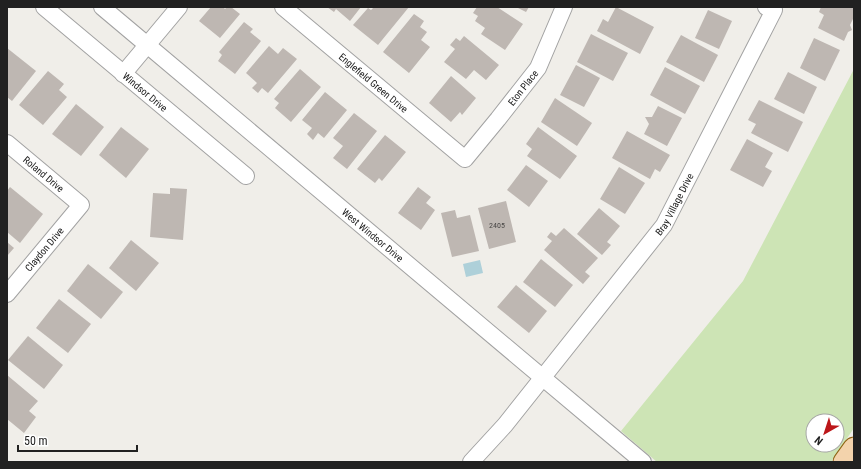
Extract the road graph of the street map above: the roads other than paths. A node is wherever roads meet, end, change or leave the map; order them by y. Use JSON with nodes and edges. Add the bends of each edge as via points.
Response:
{"nodes":[{"id":1,"x":44,"y":7,"type":"edge"},
{"id":2,"x":102,"y":7,"type":"edge"},
{"id":3,"x":179,"y":7,"type":"edge"},
{"id":4,"x":282,"y":7,"type":"edge"},
{"id":5,"x":564,"y":7,"type":"edge"},
{"id":6,"x":770,"y":9,"type":"edge"},
{"id":7,"x":148,"y":45,"type":"junction"},
{"id":8,"x":123,"y":74,"type":"junction"},
{"id":9,"x":7,"y":143,"type":"edge"},
{"id":10,"x":465,"y":159,"type":"joint"},
{"id":11,"x":246,"y":176,"type":"dead end"},
{"id":12,"x":81,"y":205,"type":"joint"},
{"id":13,"x":7,"y":294,"type":"edge"},
{"id":14,"x":543,"y":377,"type":"junction"},
{"id":15,"x":854,"y":448,"type":"edge"},
{"id":16,"x":471,"y":462,"type":"edge"},
{"id":17,"x":643,"y":462,"type":"edge"},
{"id":18,"x":844,"y":462,"type":"edge"}],
"edges":[{"from":1,"to":8,"type":"street","name":"Windsor Drive"},
{"from":2,"to":7,"type":"street","name":"West Windsor Drive"},
{"from":3,"to":7,"type":"street"},
{"from":4,"to":10,"type":"street","name":"Englefield Green Drive"},
{"from":5,"to":10,"type":"street","name":"Eton Place","via":[[538,68]]},
{"from":6,"to":14,"type":"street","name":"Bray Village Drive","via":[[664,225]]},
{"from":7,"to":8,"type":"street"},
{"from":7,"to":14,"type":"street","name":"West Windsor Drive"},
{"from":8,"to":11,"type":"street","name":"Windsor Drive"},
{"from":9,"to":12,"type":"street","name":"Roland Drive"},
{"from":12,"to":13,"type":"street","name":"Claydon Drive"},
{"from":14,"to":16,"type":"street","name":"Bray Village Drive","via":[[505,425]]},
{"from":14,"to":17,"type":"street","name":"West Windsor Drive"},
{"from":15,"to":18,"type":"main road"}]}
